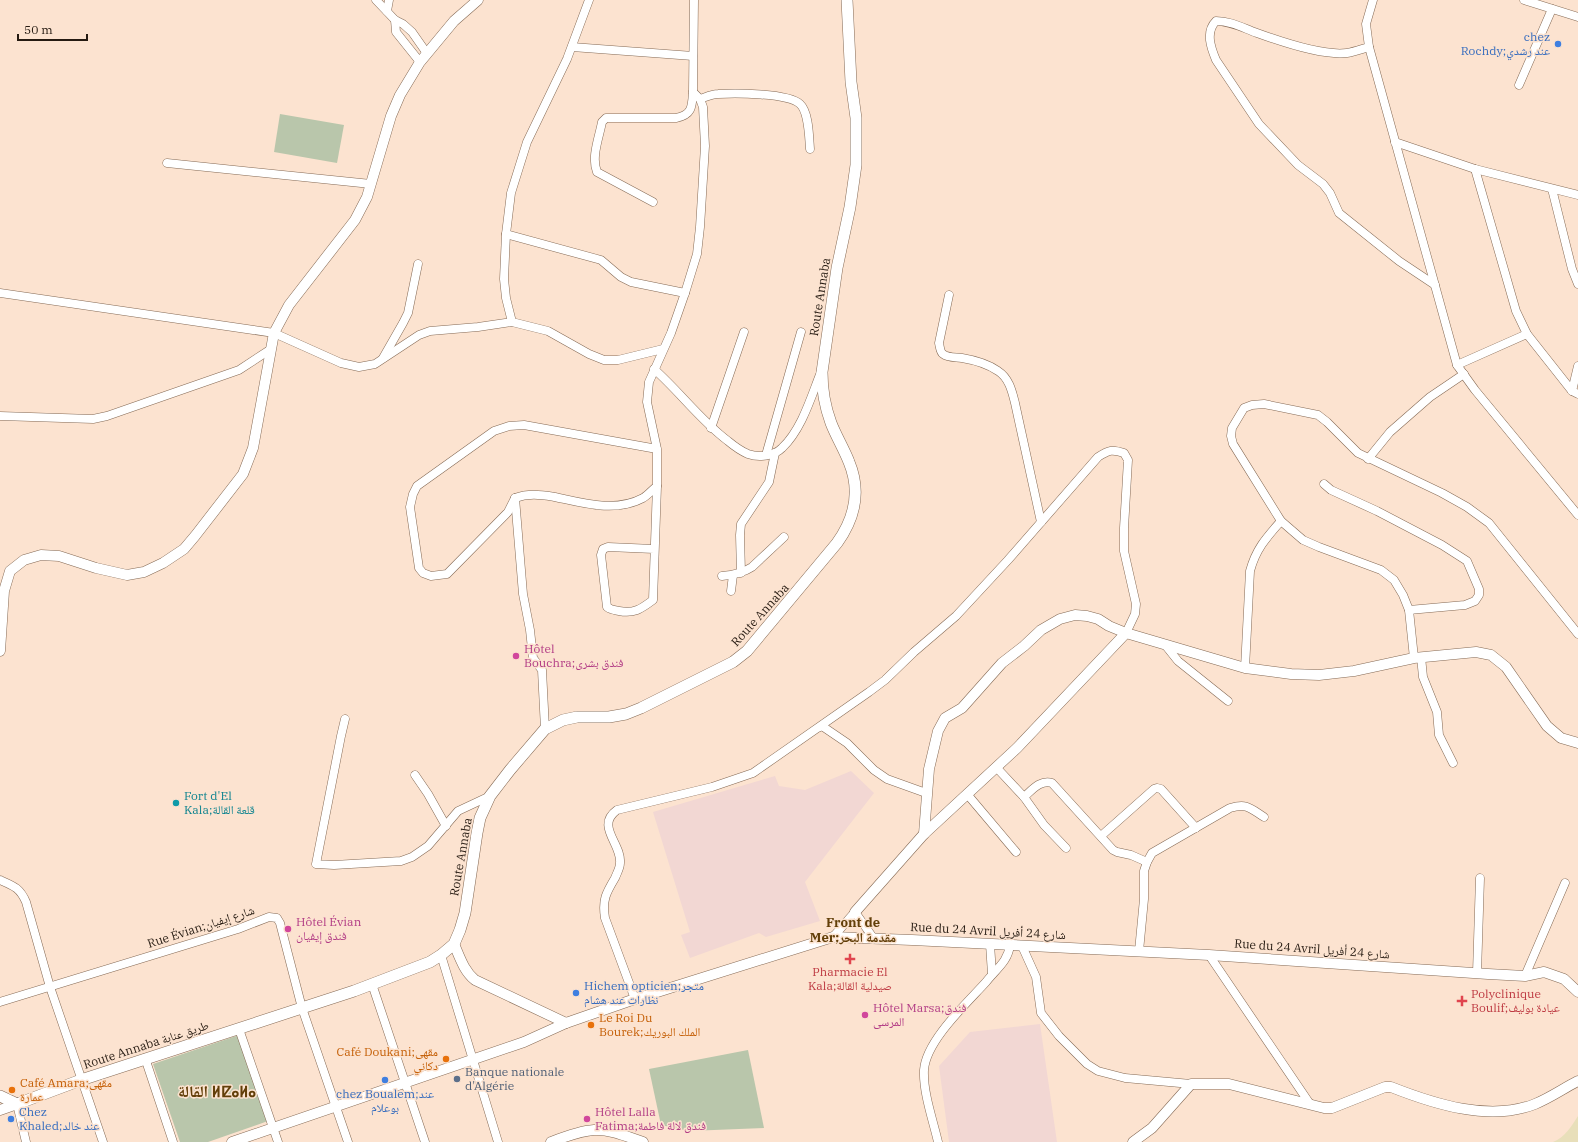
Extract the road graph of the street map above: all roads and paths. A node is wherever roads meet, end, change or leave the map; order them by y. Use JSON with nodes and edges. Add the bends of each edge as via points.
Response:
{"nodes":[{"id":1,"x":376,"y":0,"type":"edge"},
{"id":2,"x":389,"y":0,"type":"edge"},
{"id":3,"x":478,"y":0,"type":"edge"},
{"id":4,"x":590,"y":0,"type":"edge"},
{"id":5,"x":694,"y":0,"type":"edge"},
{"id":6,"x":847,"y":0,"type":"edge"},
{"id":7,"x":1373,"y":0,"type":"edge"},
{"id":8,"x":1524,"y":0,"type":"edge"},
{"id":9,"x":1552,"y":9,"type":"junction"},
{"id":10,"x":386,"y":11,"type":"junction"},
{"id":11,"x":1578,"y":17,"type":"edge"},
{"id":12,"x":395,"y":20,"type":"junction"},
{"id":13,"x":572,"y":47,"type":"junction"},
{"id":14,"x":1368,"y":47,"type":"junction"},
{"id":15,"x":426,"y":52,"type":"junction"},
{"id":16,"x":693,"y":56,"type":"junction"},
{"id":17,"x":420,"y":62,"type":"junction"},
{"id":18,"x":1519,"y":85,"type":"dead end"},
{"id":19,"x":693,"y":92,"type":"junction"},
{"id":20,"x":700,"y":99,"type":"junction"},
{"id":21,"x":1395,"y":142,"type":"junction"},
{"id":22,"x":810,"y":148,"type":"dead end"},
{"id":23,"x":167,"y":163,"type":"dead end"},
{"id":24,"x":1475,"y":169,"type":"junction"},
{"id":25,"x":371,"y":184,"type":"junction"},
{"id":26,"x":1552,"y":189,"type":"junction"},
{"id":27,"x":1578,"y":195,"type":"edge"},
{"id":28,"x":653,"y":202,"type":"dead end"},
{"id":29,"x":506,"y":234,"type":"junction"},
{"id":30,"x":418,"y":264,"type":"dead end"},
{"id":31,"x":1578,"y":284,"type":"edge"},
{"id":32,"x":1435,"y":285,"type":"junction"},
{"id":33,"x":0,"y":293,"type":"edge"},
{"id":34,"x":686,"y":293,"type":"junction"},
{"id":35,"x":949,"y":295,"type":"dead end"},
{"id":36,"x":512,"y":322,"type":"junction"},
{"id":37,"x":744,"y":332,"type":"dead end"},
{"id":38,"x":801,"y":332,"type":"dead end"},
{"id":39,"x":274,"y":333,"type":"junction"},
{"id":40,"x":1527,"y":334,"type":"junction"},
{"id":41,"x":271,"y":349,"type":"junction"},
{"id":42,"x":663,"y":349,"type":"junction"},
{"id":43,"x":382,"y":360,"type":"junction"},
{"id":44,"x":1457,"y":365,"type":"junction"},
{"id":45,"x":1578,"y":366,"type":"edge"},
{"id":46,"x":654,"y":369,"type":"junction"},
{"id":47,"x":822,"y":369,"type":"junction"},
{"id":48,"x":1464,"y":374,"type":"junction"},
{"id":49,"x":1575,"y":393,"type":"edge"},
{"id":50,"x":0,"y":416,"type":"edge"},
{"id":51,"x":711,"y":428,"type":"junction"},
{"id":52,"x":657,"y":449,"type":"junction"},
{"id":53,"x":775,"y":453,"type":"junction"},
{"id":54,"x":766,"y":455,"type":"junction"},
{"id":55,"x":1368,"y":459,"type":"junction"},
{"id":56,"x":1324,"y":484,"type":"dead end"},
{"id":57,"x":657,"y":486,"type":"junction"},
{"id":58,"x":515,"y":498,"type":"junction"},
{"id":59,"x":1576,"y":509,"type":"edge"},
{"id":60,"x":1281,"y":521,"type":"junction"},
{"id":61,"x":1041,"y":522,"type":"junction"},
{"id":62,"x":784,"y":537,"type":"dead end"},
{"id":63,"x":654,"y":549,"type":"junction"},
{"id":64,"x":737,"y":574,"type":"junction"},
{"id":65,"x":722,"y":576,"type":"dead end"},
{"id":66,"x":731,"y":591,"type":"dead end"},
{"id":67,"x":1409,"y":610,"type":"junction"},
{"id":68,"x":1126,"y":633,"type":"junction"},
{"id":69,"x":1578,"y":634,"type":"edge"},
{"id":70,"x":1166,"y":646,"type":"junction"},
{"id":71,"x":0,"y":651,"type":"edge"},
{"id":72,"x":1417,"y":658,"type":"junction"},
{"id":73,"x":1245,"y":668,"type":"junction"},
{"id":74,"x":1228,"y":701,"type":"dead end"},
{"id":75,"x":345,"y":719,"type":"dead end"},
{"id":76,"x":820,"y":727,"type":"junction"},
{"id":77,"x":545,"y":729,"type":"junction"},
{"id":78,"x":1578,"y":742,"type":"edge"},
{"id":79,"x":1453,"y":763,"type":"dead end"},
{"id":80,"x":996,"y":766,"type":"junction"},
{"id":81,"x":414,"y":776,"type":"dead end"},
{"id":82,"x":926,"y":793,"type":"junction"},
{"id":83,"x":967,"y":794,"type":"junction"},
{"id":84,"x":490,"y":796,"type":"junction"},
{"id":85,"x":1024,"y":797,"type":"junction"},
{"id":86,"x":1264,"y":817,"type":"dead end"},
{"id":87,"x":446,"y":826,"type":"junction"},
{"id":88,"x":1196,"y":828,"type":"junction"},
{"id":89,"x":924,"y":834,"type":"junction"},
{"id":90,"x":1101,"y":836,"type":"junction"},
{"id":91,"x":1066,"y":848,"type":"dead end"},
{"id":92,"x":1016,"y":852,"type":"dead end"},
{"id":93,"x":1146,"y":862,"type":"junction"},
{"id":94,"x":1480,"y":878,"type":"dead end"},
{"id":95,"x":0,"y":880,"type":"edge"},
{"id":96,"x":1565,"y":883,"type":"dead end"},
{"id":97,"x":856,"y":912,"type":"junction"},
{"id":98,"x":833,"y":937,"type":"junction"},
{"id":99,"x":874,"y":939,"type":"junction"},
{"id":100,"x":454,"y":944,"type":"junction"},
{"id":101,"x":990,"y":944,"type":"junction"},
{"id":102,"x":1010,"y":945,"type":"junction"},
{"id":103,"x":1022,"y":946,"type":"junction"},
{"id":104,"x":1139,"y":951,"type":"junction"},
{"id":105,"x":441,"y":955,"type":"junction"},
{"id":106,"x":1209,"y":955,"type":"junction"},
{"id":107,"x":1478,"y":973,"type":"junction"},
{"id":108,"x":992,"y":974,"type":"junction"},
{"id":109,"x":1525,"y":976,"type":"junction"},
{"id":110,"x":372,"y":984,"type":"junction"},
{"id":111,"x":50,"y":987,"type":"junction"},
{"id":112,"x":1577,"y":989,"type":"edge"},
{"id":113,"x":635,"y":998,"type":"junction"},
{"id":114,"x":0,"y":1002,"type":"edge"},
{"id":115,"x":302,"y":1008,"type":"junction"},
{"id":116,"x":566,"y":1023,"type":"junction"},
{"id":117,"x":239,"y":1029,"type":"junction"},
{"id":118,"x":145,"y":1058,"type":"junction"},
{"id":119,"x":474,"y":1058,"type":"junction"},
{"id":120,"x":81,"y":1080,"type":"junction"},
{"id":121,"x":1578,"y":1081,"type":"edge"},
{"id":122,"x":405,"y":1082,"type":"junction"},
{"id":123,"x":1191,"y":1084,"type":"junction"},
{"id":124,"x":0,"y":1096,"type":"edge"},
{"id":125,"x":17,"y":1104,"type":"junction"},
{"id":126,"x":1310,"y":1104,"type":"junction"},
{"id":127,"x":335,"y":1106,"type":"junction"},
{"id":128,"x":0,"y":1110,"type":"edge"},
{"id":129,"x":273,"y":1128,"type":"junction"},
{"id":130,"x":26,"y":1142,"type":"edge"},
{"id":131,"x":103,"y":1142,"type":"edge"},
{"id":132,"x":173,"y":1142,"type":"edge"},
{"id":133,"x":232,"y":1142,"type":"edge"},
{"id":134,"x":278,"y":1142,"type":"edge"},
{"id":135,"x":348,"y":1142,"type":"edge"},
{"id":136,"x":425,"y":1142,"type":"edge"},
{"id":137,"x":498,"y":1142,"type":"edge"},
{"id":138,"x":551,"y":1142,"type":"edge"},
{"id":139,"x":643,"y":1142,"type":"edge"},
{"id":140,"x":938,"y":1142,"type":"edge"},
{"id":141,"x":1133,"y":1142,"type":"edge"}],
"edges":[{"from":1,"to":10,"type":"street"},
{"from":2,"to":10,"type":"street"},
{"from":3,"to":15,"type":"street","via":[[454,21]]},
{"from":4,"to":13,"type":"street"},
{"from":5,"to":16,"type":"street"},
{"from":6,"to":47,"type":"main road","name":"Route Annaba","via":[[851,82],[856,118],[856,164]]},
{"from":7,"to":14,"type":"street","via":[[1366,24]]},
{"from":8,"to":9,"type":"street"},
{"from":9,"to":11,"type":"street"},
{"from":9,"to":18,"type":"street"},
{"from":10,"to":12,"type":"street"},
{"from":12,"to":15,"type":"street","via":[[412,32]]},
{"from":12,"to":17,"type":"street","via":[[396,32]]},
{"from":13,"to":16,"type":"street"},
{"from":13,"to":29,"type":"street","via":[[527,142],[510,193]]},
{"from":14,"to":21,"type":"street"},
{"from":14,"to":32,"type":"street","via":[[1347,53],[1333,53],[1309,49],[1227,21],[1216,21],[1211,26],[1211,48],[1216,60],[1259,124],[1298,165],[1323,184],[1340,213],[1348,221]]},
{"from":15,"to":17,"type":"street"},
{"from":16,"to":19,"type":"street"},
{"from":17,"to":25,"type":"street","via":[[400,95],[391,116]]},
{"from":19,"to":20,"type":"street"},
{"from":19,"to":28,"type":"street","via":[[692,105],[685,116],[611,117],[602,122],[594,158],[597,172]]},
{"from":20,"to":22,"type":"street","via":[[717,94],[779,97],[795,101],[801,105],[805,114]]},
{"from":20,"to":34,"type":"street","via":[[703,107],[705,146],[700,227],[697,254]]},
{"from":21,"to":24,"type":"street"},
{"from":21,"to":32,"type":"street"},
{"from":23,"to":25,"type":"street"},
{"from":24,"to":26,"type":"street"},
{"from":24,"to":40,"type":"street","via":[[1516,311]]},
{"from":25,"to":39,"type":"street","via":[[355,220],[289,305]]},
{"from":26,"to":27,"type":"street"},
{"from":26,"to":31,"type":"street"},
{"from":29,"to":34,"type":"street","via":[[602,260],[621,277],[631,282]]},
{"from":29,"to":36,"type":"street","via":[[504,279]]},
{"from":30,"to":43,"type":"street","via":[[408,313]]},
{"from":32,"to":44,"type":"street"},
{"from":33,"to":39,"type":"street"},
{"from":34,"to":42,"type":"street"},
{"from":35,"to":61,"type":"street","via":[[939,343],[942,354],[985,364],[999,371],[1010,384]]},
{"from":36,"to":42,"type":"street","via":[[548,332],[604,360],[618,360]]},
{"from":36,"to":43,"type":"street","via":[[430,331],[419,335]]},
{"from":37,"to":51,"type":"street"},
{"from":38,"to":54,"type":"street"},
{"from":39,"to":41,"type":"street"},
{"from":39,"to":43,"type":"street","via":[[341,362],[359,367]]},
{"from":40,"to":44,"type":"street"},
{"from":40,"to":49,"type":"street"},
{"from":41,"to":50,"type":"street","via":[[239,370],[107,416]]},
{"from":41,"to":71,"type":"street","via":[[253,448],[243,474],[184,549],[144,572],[127,574],[96,568],[59,556],[41,555],[24,560],[10,571],[4,591]]},
{"from":42,"to":46,"type":"street"},
{"from":44,"to":48,"type":"street"},
{"from":45,"to":49,"type":"street"},
{"from":46,"to":51,"type":"street"},
{"from":46,"to":52,"type":"street","via":[[647,392]]},
{"from":47,"to":53,"type":"street","via":[[791,438]]},
{"from":47,"to":77,"type":"main road","name":"Route Annaba","via":[[822,386],[831,423],[854,477],[852,515],[847,530],[837,543],[761,636],[733,662],[626,714],[576,717]]},
{"from":48,"to":55,"type":"street","via":[[1424,402],[1390,432]]},
{"from":48,"to":59,"type":"street"},
{"from":51,"to":54,"type":"street","via":[[748,454]]},
{"from":52,"to":57,"type":"street"},
{"from":52,"to":58,"type":"street","via":[[524,425],[494,431],[417,486],[410,507],[423,573],[431,576],[447,574],[508,512]]},
{"from":53,"to":54,"type":"street"},
{"from":53,"to":64,"type":"street","via":[[769,482],[741,524]]},
{"from":55,"to":60,"type":"street","via":[[1358,453],[1318,415],[1264,404],[1244,408],[1232,428],[1232,440]]},
{"from":55,"to":69,"type":"street","via":[[1442,493],[1489,523]]},
{"from":56,"to":67,"type":"street","via":[[1331,490],[1436,542],[1467,561],[1479,589],[1475,601],[1464,605]]},
{"from":57,"to":58,"type":"street","via":[[633,503],[619,506],[603,506],[537,494],[525,494]]},
{"from":57,"to":63,"type":"street"},
{"from":58,"to":77,"type":"street","via":[[522,594],[530,630],[532,658],[542,670]]},
{"from":60,"to":67,"type":"street","via":[[1304,540],[1381,570],[1394,580]]},
{"from":60,"to":73,"type":"street","via":[[1260,545],[1250,571]]},
{"from":61,"to":68,"type":"street","via":[[1098,456],[1107,451],[1116,450],[1124,453],[1128,460],[1124,551],[1136,604],[1135,614]]},
{"from":61,"to":76,"type":"street","via":[[956,616],[885,680]]},
{"from":62,"to":64,"type":"street","via":[[752,567]]},
{"from":63,"to":63,"type":"street","via":[[653,600],[643,608],[629,613],[610,610],[607,607],[605,592],[601,555],[603,549]]},
{"from":64,"to":65,"type":"street"},
{"from":64,"to":66,"type":"street"},
{"from":67,"to":72,"type":"street"},
{"from":68,"to":70,"type":"street"},
{"from":68,"to":80,"type":"street","via":[[1017,748]]},
{"from":68,"to":82,"type":"street","via":[[1094,617],[1081,615],[1060,619],[1041,630],[1002,662],[962,708],[945,718],[932,752]]},
{"from":70,"to":73,"type":"street"},
{"from":70,"to":74,"type":"street","via":[[1178,661]]},
{"from":72,"to":73,"type":"street","via":[[1354,671],[1319,675]]},
{"from":72,"to":78,"type":"street","via":[[1476,652],[1491,655],[1506,667],[1547,726],[1561,738]]},
{"from":72,"to":79,"type":"street","via":[[1437,712],[1439,735]]},
{"from":75,"to":87,"type":"street","via":[[316,864],[334,866],[401,861],[428,846]]},
{"from":76,"to":82,"type":"street","via":[[847,743],[874,770],[887,778]]},
{"from":76,"to":113,"type":"street","via":[[753,773],[712,787],[617,810],[611,814],[608,820],[609,829],[620,864],[605,896],[603,907]]},
{"from":77,"to":84,"type":"main road","name":"Route Annaba"},
{"from":80,"to":83,"type":"street"},
{"from":80,"to":85,"type":"street"},
{"from":81,"to":87,"type":"street","via":[[428,794]]},
{"from":82,"to":89,"type":"street"},
{"from":83,"to":89,"type":"street"},
{"from":83,"to":92,"type":"street"},
{"from":84,"to":87,"type":"street","via":[[458,811]]},
{"from":84,"to":100,"type":"main road","name":"Route Annaba","via":[[478,826],[465,913]]},
{"from":85,"to":90,"type":"street","via":[[1040,784],[1052,783]]},
{"from":85,"to":91,"type":"street","via":[[1044,825]]},
{"from":86,"to":88,"type":"street","via":[[1240,805]]},
{"from":88,"to":90,"type":"street","via":[[1158,788]]},
{"from":88,"to":93,"type":"street","via":[[1152,853]]},
{"from":89,"to":97,"type":"street"},
{"from":90,"to":93,"type":"street","via":[[1117,852]]},
{"from":93,"to":104,"type":"street"},
{"from":94,"to":107,"type":"street"},
{"from":95,"to":111,"type":"street","via":[[18,888],[24,898]]},
{"from":96,"to":109,"type":"street"},
{"from":97,"to":98,"type":"street"},
{"from":97,"to":99,"type":"street"},
{"from":98,"to":99,"type":"street","name":"Rue du 24 Avril شارع 24 أفريل"},
{"from":98,"to":113,"type":"street","name":"Rue du 24 Avril شارع 24 أفريل"},
{"from":99,"to":101,"type":"street","name":"Rue du 24 Avril شارع 24 أفريل"},
{"from":100,"to":105,"type":"main road","name":"Route Annaba"},
{"from":100,"to":116,"type":"street","via":[[463,966],[475,980]]},
{"from":101,"to":102,"type":"street","name":"Rue du 24 Avril شارع 24 أفريل"},
{"from":101,"to":108,"type":"street"},
{"from":102,"to":103,"type":"street","name":"Rue du 24 Avril شارع 24 أفريل"},
{"from":102,"to":108,"type":"street","via":[[1004,963]]},
{"from":103,"to":104,"type":"street","name":"Rue du 24 Avril شارع 24 أفريل"},
{"from":103,"to":123,"type":"street","via":[[1036,977],[1041,1013],[1086,1064],[1098,1071],[1125,1078]]},
{"from":104,"to":106,"type":"street","name":"Rue du 24 Avril شارع 24 أفريل"},
{"from":105,"to":110,"type":"main road","name":"Route Annaba","via":[[430,962]]},
{"from":105,"to":119,"type":"street"},
{"from":106,"to":107,"type":"street","name":"Rue du 24 Avril شارع 24 أفريل"},
{"from":106,"to":126,"type":"street"},
{"from":107,"to":109,"type":"street","name":"Rue du 24 Avril شارع 24 أفريل"},
{"from":108,"to":140,"type":"street","via":[[940,1035],[925,1061],[924,1085]]},
{"from":109,"to":112,"type":"street","name":"Rue du 24 Avril شارع 24 أفريل","via":[[1544,972],[1564,979]]},
{"from":110,"to":115,"type":"main road","name":"Route Annaba"},
{"from":110,"to":122,"type":"street"},
{"from":111,"to":114,"type":"street","name":"Rue Évian;شارع إيفيان"},
{"from":111,"to":115,"type":"street","name":"Rue Évian;شارع إيفيان","via":[[269,917],[276,918],[280,923]]},
{"from":111,"to":120,"type":"street"},
{"from":113,"to":116,"type":"street","name":"Rue du 24 Avril شارع 24 أفريل"},
{"from":115,"to":117,"type":"main road","name":"Route Annaba طريق عنابة"},
{"from":115,"to":127,"type":"street","name":"Rue Évian;شارع إيفيان"},
{"from":116,"to":119,"type":"street","name":"Rue du 24 Avril شارع 24 أفريل","via":[[524,1042]]},
{"from":117,"to":118,"type":"main road","name":"Route Annaba طريق عنابة"},
{"from":117,"to":129,"type":"street"},
{"from":118,"to":120,"type":"main road","name":"Route Annaba طريق عنابة"},
{"from":118,"to":132,"type":"street"},
{"from":119,"to":122,"type":"street","name":"Rue du 24 Avril شارع 24 أفريل"},
{"from":119,"to":137,"type":"street"},
{"from":120,"to":125,"type":"main road","name":"Route Annaba طريق عنابة"},
{"from":120,"to":131,"type":"street"},
{"from":121,"to":126,"type":"street","via":[[1535,1104],[1504,1112],[1449,1106],[1384,1087],[1332,1108]]},
{"from":122,"to":127,"type":"street","name":"Rue du 24 Avril شارع 24 أفريل"},
{"from":122,"to":136,"type":"street"},
{"from":123,"to":126,"type":"street","via":[[1229,1084]]},
{"from":123,"to":141,"type":"street","via":[[1152,1128]]},
{"from":124,"to":125,"type":"main road"},
{"from":125,"to":128,"type":"street"},
{"from":125,"to":130,"type":"street"},
{"from":127,"to":129,"type":"street","name":"Rue du 24 Avril شارع 24 أفريل"},
{"from":127,"to":135,"type":"street","name":"Rue Évian;شارع إيفيان"},
{"from":129,"to":133,"type":"street","name":"Rue du 24 Avril شارع 24 أفريل"},
{"from":129,"to":134,"type":"street"},
{"from":138,"to":139,"type":"street","via":[[599,1130]]}]}
